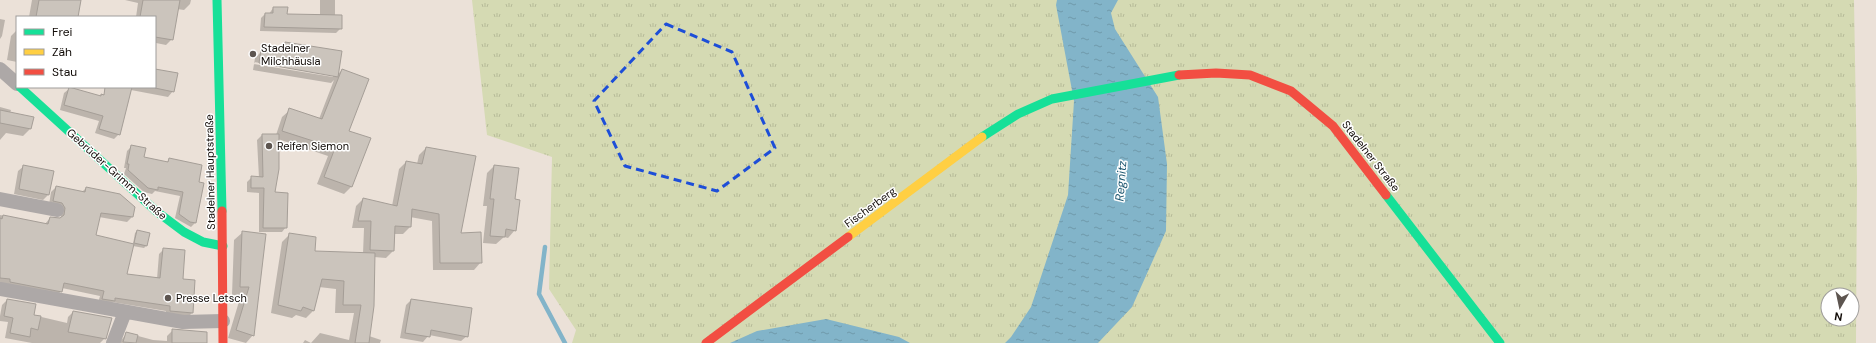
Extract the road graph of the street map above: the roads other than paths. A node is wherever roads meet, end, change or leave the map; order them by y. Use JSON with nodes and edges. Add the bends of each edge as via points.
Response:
{"nodes":[{"id":1,"x":218,"y":0,"type":"edge"},
{"id":2,"x":0,"y":69,"type":"edge"},
{"id":3,"x":16,"y":83,"type":"edge"},
{"id":4,"x":21,"y":88,"type":"edge"},
{"id":5,"x":1052,"y":98,"type":"joint"},
{"id":6,"x":0,"y":199,"type":"edge"},
{"id":7,"x":57,"y":210,"type":"dead end"},
{"id":8,"x":223,"y":246,"type":"junction"},
{"id":9,"x":0,"y":289,"type":"edge"},
{"id":10,"x":125,"y":312,"type":"junction"},
{"id":11,"x":223,"y":321,"type":"junction"},
{"id":12,"x":113,"y":343,"type":"edge"},
{"id":13,"x":223,"y":343,"type":"edge"},
{"id":14,"x":706,"y":343,"type":"edge"},
{"id":15,"x":1500,"y":343,"type":"edge"}],
"edges":[{"from":1,"to":8,"type":"main road","name":"Stadelner Hauptstraße"},
{"from":2,"to":3,"type":"street"},
{"from":4,"to":8,"type":"main road","name":"Gebrüder-Grimm-Straße","via":[[156,211],[184,232],[203,242]]},
{"from":5,"to":14,"type":"main road","name":"Fischerberg","via":[[1018,114],[987,133]]},
{"from":5,"to":15,"type":"main road","name":"Stadelner Straße","via":[[1168,76],[1216,73],[1250,75],[1291,91],[1333,126]]},
{"from":6,"to":7,"type":"street"},
{"from":8,"to":11,"type":"main road","name":"Stadelner Hauptstraße"},
{"from":9,"to":10,"type":"street"},
{"from":10,"to":11,"type":"street","via":[[183,322]]},
{"from":10,"to":12,"type":"street"},
{"from":11,"to":13,"type":"main road","name":"Stadelner Hauptstraße"}]}
